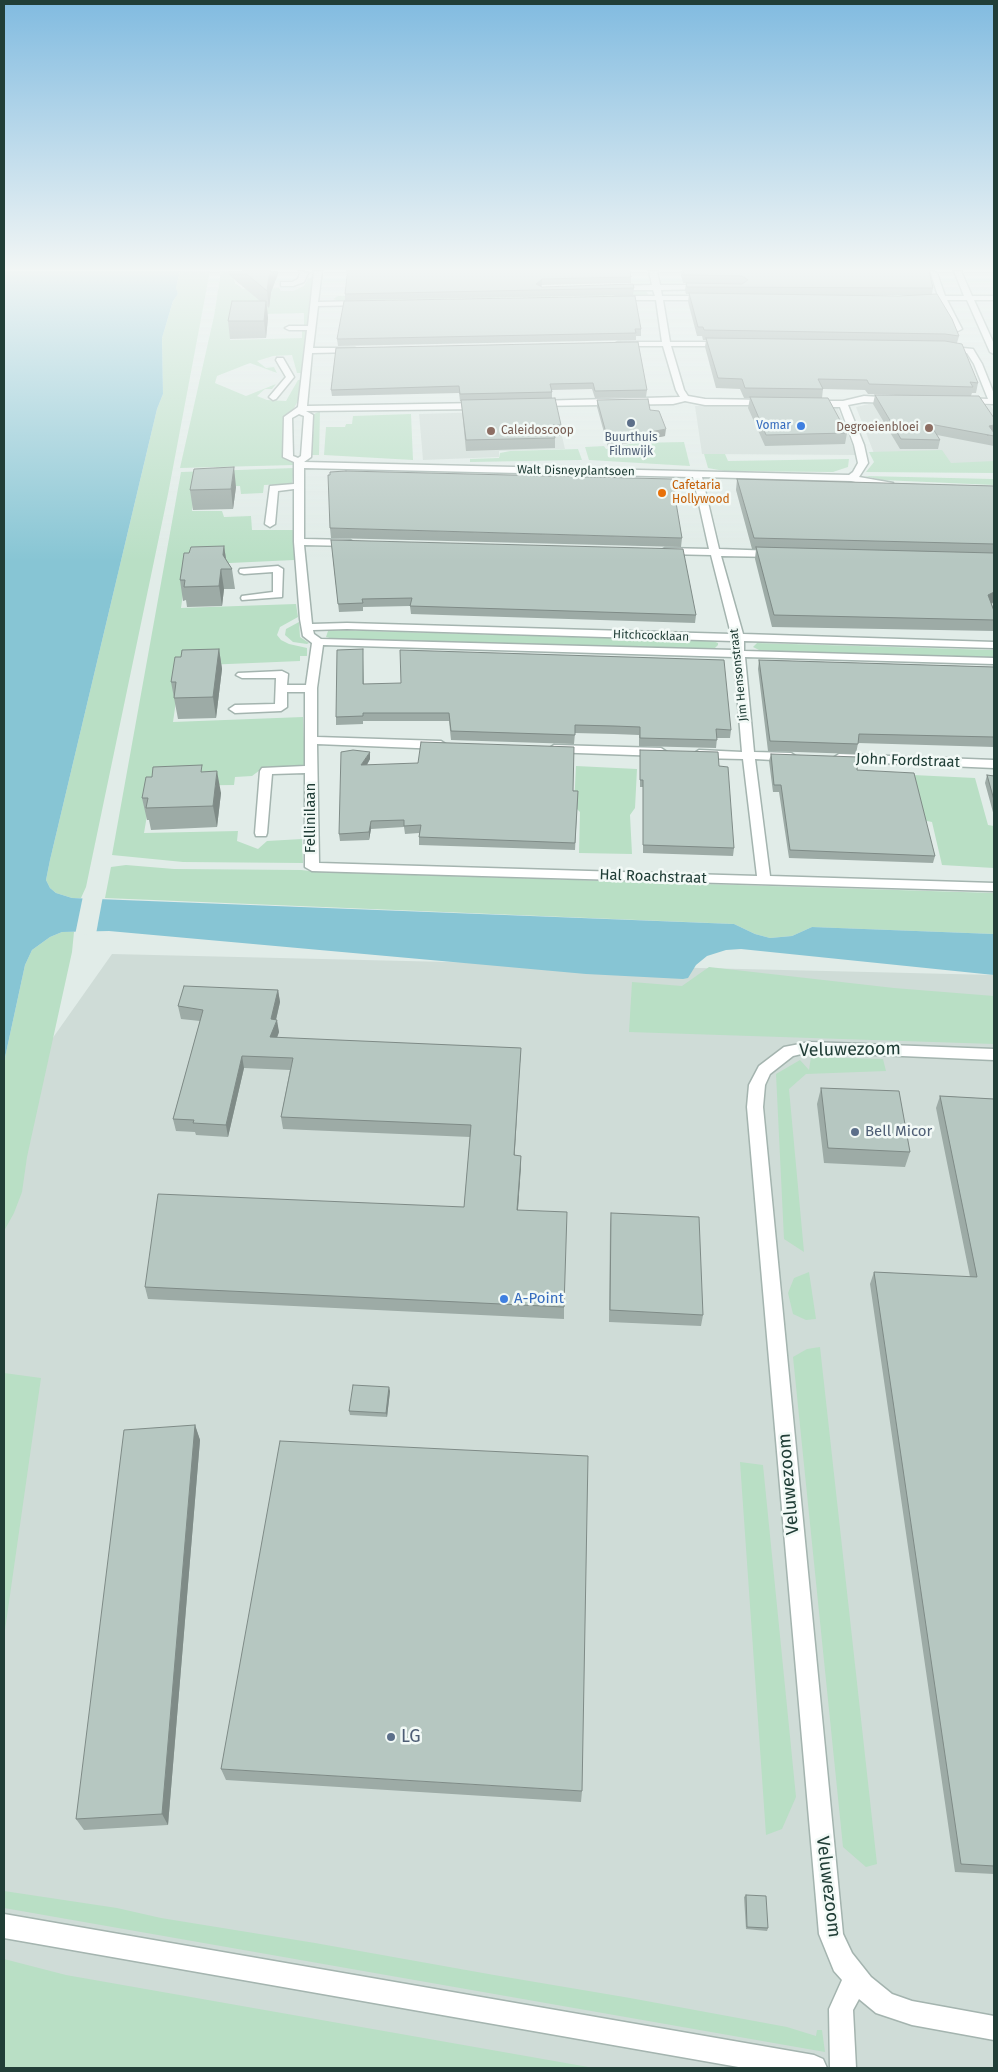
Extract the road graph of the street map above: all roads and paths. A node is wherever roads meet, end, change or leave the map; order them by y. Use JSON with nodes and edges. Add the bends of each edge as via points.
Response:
{"nodes":[{"id":1,"x":285,"y":368,"type":"edge"},
{"id":2,"x":307,"y":368,"type":"edge"},
{"id":3,"x":673,"y":368,"type":"edge"},
{"id":4,"x":979,"y":368,"type":"edge"},
{"id":5,"x":290,"y":377,"type":"junction"},
{"id":6,"x":306,"y":377,"type":"junction"},
{"id":7,"x":274,"y":396,"type":"dead end"},
{"id":8,"x":685,"y":398,"type":"junction"},
{"id":9,"x":900,"y":400,"type":"edge"},
{"id":10,"x":956,"y":401,"type":"edge"},
{"id":11,"x":993,"y":402,"type":"edge"},
{"id":12,"x":774,"y":403,"type":"edge"},
{"id":13,"x":523,"y":404,"type":"edge"},
{"id":14,"x":804,"y":404,"type":"edge"},
{"id":15,"x":843,"y":404,"type":"junction"},
{"id":16,"x":495,"y":405,"type":"edge"},
{"id":17,"x":300,"y":410,"type":"junction"},
{"id":18,"x":300,"y":463,"type":"junction"},
{"id":19,"x":698,"y":474,"type":"junction"},
{"id":20,"x":851,"y":478,"type":"junction"},
{"id":21,"x":898,"y":485,"type":"edge"},
{"id":22,"x":300,"y":486,"type":"junction"},
{"id":23,"x":270,"y":524,"type":"dead end"},
{"id":24,"x":299,"y":542,"type":"junction"},
{"id":25,"x":357,"y":543,"type":"edge"},
{"id":26,"x":656,"y":551,"type":"edge"},
{"id":27,"x":715,"y":553,"type":"junction"},
{"id":28,"x":788,"y":555,"type":"edge"},
{"id":29,"x":244,"y":571,"type":"dead end"},
{"id":30,"x":290,"y":582,"type":"junction"},
{"id":31,"x":246,"y":598,"type":"dead end"},
{"id":32,"x":307,"y":627,"type":"junction"},
{"id":33,"x":738,"y":638,"type":"junction"},
{"id":34,"x":318,"y":642,"type":"junction"},
{"id":35,"x":994,"y":644,"type":"edge"},
{"id":36,"x":739,"y":653,"type":"junction"},
{"id":37,"x":994,"y":661,"type":"edge"},
{"id":38,"x":242,"y":675,"type":"dead end"},
{"id":39,"x":311,"y":688,"type":"junction"},
{"id":40,"x":282,"y":689,"type":"junction"},
{"id":41,"x":235,"y":709,"type":"dead end"},
{"id":42,"x":312,"y":740,"type":"junction"},
{"id":43,"x":450,"y":745,"type":"edge"},
{"id":44,"x":538,"y":748,"type":"edge"},
{"id":45,"x":672,"y":753,"type":"edge"},
{"id":46,"x":691,"y":753,"type":"edge"},
{"id":47,"x":748,"y":755,"type":"junction"},
{"id":48,"x":805,"y":757,"type":"edge"},
{"id":49,"x":824,"y":758,"type":"edge"},
{"id":50,"x":994,"y":764,"type":"edge"},
{"id":51,"x":311,"y":769,"type":"junction"},
{"id":52,"x":262,"y":833,"type":"dead end"},
{"id":53,"x":312,"y":867,"type":"joint"},
{"id":54,"x":764,"y":880,"type":"junction"},
{"id":55,"x":994,"y":887,"type":"edge"},
{"id":56,"x":994,"y":1054,"type":"edge"},
{"id":57,"x":4,"y":1926,"type":"edge"},
{"id":58,"x":856,"y":1977,"type":"junction"},
{"id":59,"x":994,"y":2028,"type":"edge"},
{"id":60,"x":814,"y":2068,"type":"edge"},
{"id":61,"x":843,"y":2068,"type":"edge"}],
"edges":[{"from":1,"to":5,"type":"street"},
{"from":2,"to":6,"type":"street"},
{"from":3,"to":8,"type":"street"},
{"from":4,"to":11,"type":"street"},
{"from":5,"to":6,"type":"street"},
{"from":5,"to":7,"type":"street"},
{"from":6,"to":17,"type":"street"},
{"from":8,"to":12,"type":"street","via":[[705,402]]},
{"from":8,"to":13,"type":"street","via":[[673,401]]},
{"from":9,"to":15,"type":"street","via":[[864,399]]},
{"from":10,"to":11,"type":"street"},
{"from":14,"to":15,"type":"street"},
{"from":15,"to":20,"type":"street","via":[[863,463]]},
{"from":16,"to":17,"type":"street"},
{"from":17,"to":18,"type":"street","via":[[308,415],[306,457]]},
{"from":17,"to":18,"type":"street","via":[[288,417],[288,457]]},
{"from":18,"to":19,"type":"street","name":"Walt Disneyplantsoen"},
{"from":18,"to":22,"type":"street"},
{"from":19,"to":20,"type":"street","name":"Walt Disneyplantsoen"},
{"from":19,"to":27,"type":"street","name":"Jim Hensonstraat"},
{"from":20,"to":21,"type":"street","name":"Walt Disneyplantsoen"},
{"from":22,"to":23,"type":"street","via":[[273,488]]},
{"from":22,"to":24,"type":"street"},
{"from":24,"to":25,"type":"street"},
{"from":24,"to":30,"type":"street"},
{"from":26,"to":27,"type":"street"},
{"from":27,"to":28,"type":"street"},
{"from":27,"to":33,"type":"street","name":"Jim Hensonstraat"},
{"from":29,"to":30,"type":"street","via":[[278,569]]},
{"from":30,"to":31,"type":"street","via":[[278,595]]},
{"from":30,"to":32,"type":"street"},
{"from":32,"to":33,"type":"street","name":"Hitchcocklaan"},
{"from":32,"to":34,"type":"street","via":[[309,636]]},
{"from":33,"to":35,"type":"street","name":"Hitchcocklaan"},
{"from":33,"to":36,"type":"street","name":"Jim Hensonstraat"},
{"from":34,"to":36,"type":"street","name":"Hitchcocklaan"},
{"from":34,"to":39,"type":"street","name":"Fellinilaan"},
{"from":36,"to":37,"type":"street","name":"Hitchcocklaan"},
{"from":36,"to":47,"type":"street","name":"Jim Hensonstraat"},
{"from":38,"to":40,"type":"street","via":[[282,674]]},
{"from":39,"to":40,"type":"street"},
{"from":39,"to":42,"type":"street","name":"Fellinilaan"},
{"from":40,"to":41,"type":"street","via":[[281,707]]},
{"from":42,"to":43,"type":"street"},
{"from":42,"to":51,"type":"street","name":"Fellinilaan"},
{"from":44,"to":45,"type":"street"},
{"from":46,"to":47,"type":"street"},
{"from":47,"to":48,"type":"street"},
{"from":47,"to":54,"type":"street","name":"Jim Hensonstraat"},
{"from":49,"to":50,"type":"street","name":"John Fordstraat"},
{"from":51,"to":52,"type":"street","name":"Fellinilaan","via":[[266,771]]},
{"from":51,"to":53,"type":"street","name":"Fellinilaan"},
{"from":53,"to":54,"type":"street","name":"Hal Roachstraat"},
{"from":54,"to":55,"type":"street","name":"Hal Roachstraat"},
{"from":56,"to":58,"type":"street","name":"Veluwezoom","via":[[810,1047],[789,1051],[775,1060],[764,1070],[757,1085],[755,1106],[831,1934],[843,1962]]},
{"from":57,"to":60,"type":"street"},
{"from":58,"to":59,"type":"street","name":"Veluwezoom","via":[[862,1986],[886,2004],[912,2013]]},
{"from":58,"to":61,"type":"street","via":[[841,2009]]}]}
